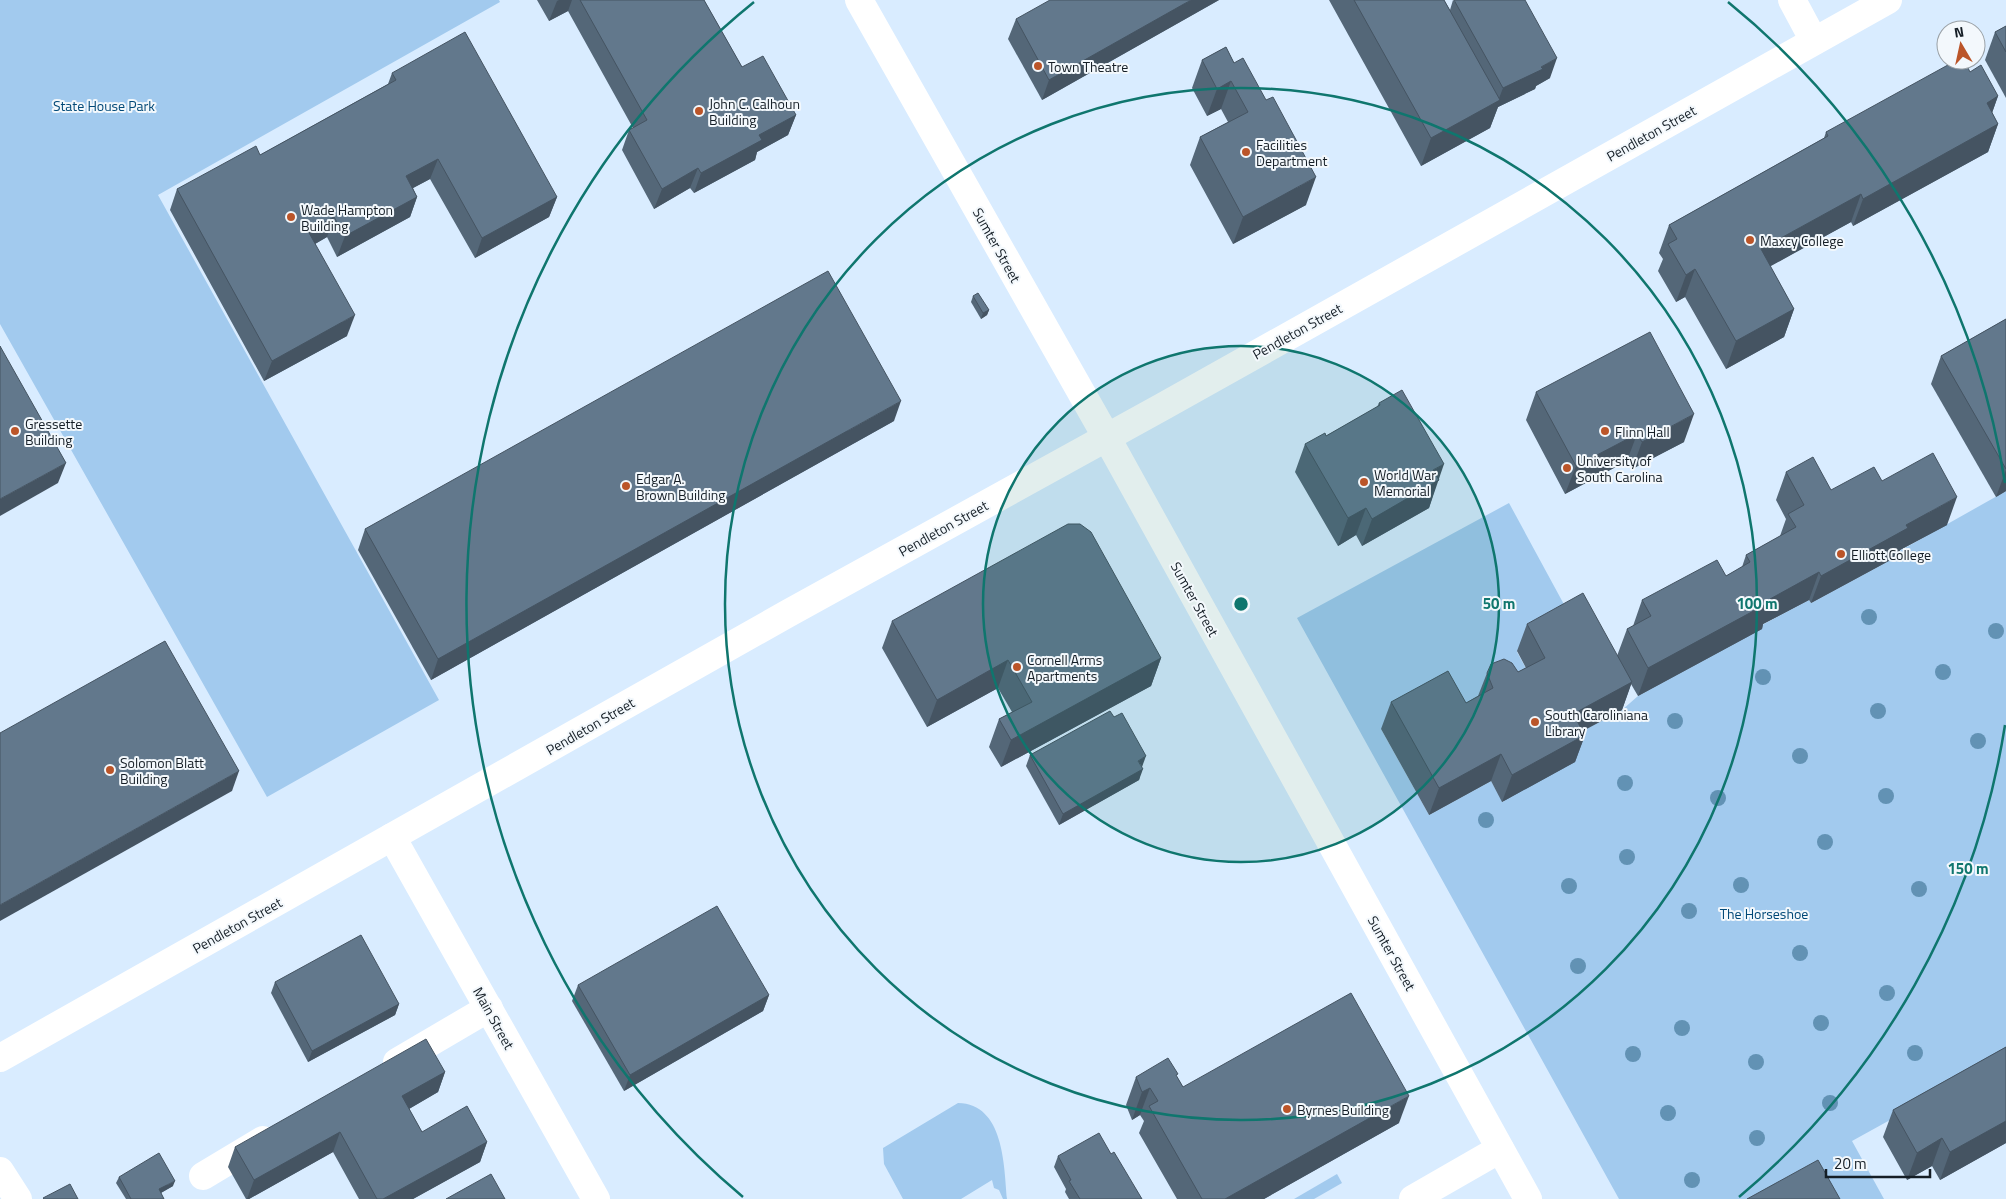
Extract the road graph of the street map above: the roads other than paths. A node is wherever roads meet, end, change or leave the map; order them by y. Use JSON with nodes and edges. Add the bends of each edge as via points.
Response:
{"nodes":[{"id":1,"x":859,"y":0,"type":"edge"},
{"id":2,"x":1792,"y":0,"type":"edge"},
{"id":3,"x":1888,"y":0,"type":"edge"},
{"id":4,"x":1814,"y":41,"type":"junction"},
{"id":5,"x":1107,"y":438,"type":"junction"},
{"id":6,"x":392,"y":837,"type":"junction"},
{"id":7,"x":489,"y":1008,"type":"junction"},
{"id":8,"x":0,"y":1058,"type":"edge"},
{"id":9,"x":378,"y":1073,"type":"edge"},
{"id":10,"x":286,"y":1127,"type":"edge"},
{"id":11,"x":1500,"y":1149,"type":"junction"},
{"id":12,"x":0,"y":1171,"type":"edge"},
{"id":13,"x":203,"y":1176,"type":"dead end"},
{"id":14,"x":18,"y":1199,"type":"edge"},
{"id":15,"x":596,"y":1199,"type":"edge"},
{"id":16,"x":1413,"y":1199,"type":"edge"},
{"id":17,"x":1528,"y":1199,"type":"edge"}],
"edges":[{"from":1,"to":5,"type":"street","name":"Sumter Street"},
{"from":2,"to":4,"type":"street"},
{"from":3,"to":4,"type":"street","name":"Pendleton Street"},
{"from":4,"to":5,"type":"street","name":"Pendleton Street"},
{"from":5,"to":6,"type":"street","name":"Pendleton Street"},
{"from":5,"to":11,"type":"street","name":"Sumter Street"},
{"from":6,"to":7,"type":"street","name":"Main Street"},
{"from":6,"to":8,"type":"street","name":"Pendleton Street"},
{"from":7,"to":9,"type":"street"},
{"from":7,"to":15,"type":"street","name":"Main Street"},
{"from":10,"to":13,"type":"street"},
{"from":11,"to":16,"type":"street"},
{"from":11,"to":17,"type":"street","name":"Sumter Street"},
{"from":12,"to":14,"type":"street"}]}
